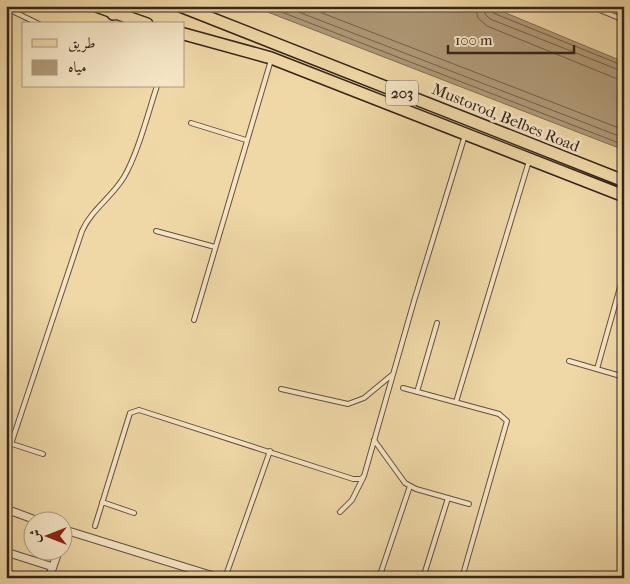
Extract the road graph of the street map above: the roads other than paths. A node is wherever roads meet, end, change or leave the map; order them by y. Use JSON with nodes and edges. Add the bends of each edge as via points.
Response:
{"nodes":[{"id":1,"x":96,"y":6,"type":"edge"},
{"id":2,"x":130,"y":6,"type":"edge"},
{"id":3,"x":180,"y":6,"type":"edge"},
{"id":4,"x":590,"y":6,"type":"edge"},
{"id":5,"x":6,"y":8,"type":"edge"},
{"id":6,"x":114,"y":14,"type":"junction"},
{"id":7,"x":624,"y":20,"type":"edge"},
{"id":8,"x":35,"y":22,"type":"edge"},
{"id":9,"x":140,"y":22,"type":"edge"},
{"id":10,"x":185,"y":34,"type":"edge"},
{"id":11,"x":272,"y":58,"type":"junction"},
{"id":12,"x":157,"y":88,"type":"edge"},
{"id":13,"x":191,"y":123,"type":"dead end"},
{"id":14,"x":466,"y":134,"type":"junction"},
{"id":15,"x":246,"y":140,"type":"junction"},
{"id":16,"x":530,"y":159,"type":"junction"},
{"id":17,"x":624,"y":181,"type":"edge"},
{"id":18,"x":624,"y":196,"type":"edge"},
{"id":19,"x":156,"y":231,"type":"dead end"},
{"id":20,"x":215,"y":247,"type":"junction"},
{"id":21,"x":624,"y":273,"type":"edge"},
{"id":22,"x":194,"y":320,"type":"dead end"},
{"id":23,"x":437,"y":323,"type":"dead end"},
{"id":24,"x":569,"y":361,"type":"dead end"},
{"id":25,"x":597,"y":369,"type":"junction"},
{"id":26,"x":394,"y":374,"type":"junction"},
{"id":27,"x":624,"y":377,"type":"edge"},
{"id":28,"x":403,"y":388,"type":"dead end"},
{"id":29,"x":281,"y":389,"type":"dead end"},
{"id":30,"x":417,"y":392,"type":"junction"},
{"id":31,"x":456,"y":402,"type":"junction"},
{"id":32,"x":374,"y":440,"type":"junction"},
{"id":33,"x":6,"y":442,"type":"edge"},
{"id":34,"x":11,"y":444,"type":"junction"},
{"id":35,"x":270,"y":451,"type":"junction"},
{"id":36,"x":43,"y":454,"type":"dead end"},
{"id":37,"x":364,"y":476,"type":"junction"},
{"id":38,"x":410,"y":486,"type":"junction"},
{"id":39,"x":448,"y":498,"type":"junction"},
{"id":40,"x":102,"y":502,"type":"junction"},
{"id":41,"x":469,"y":504,"type":"dead end"},
{"id":42,"x":6,"y":509,"type":"edge"},
{"id":43,"x":340,"y":512,"type":"dead end"},
{"id":44,"x":134,"y":513,"type":"dead end"},
{"id":45,"x":22,"y":515,"type":"edge"},
{"id":46,"x":95,"y":526,"type":"dead end"},
{"id":47,"x":72,"y":533,"type":"edge"},
{"id":48,"x":6,"y":552,"type":"edge"},
{"id":49,"x":55,"y":562,"type":"edge"},
{"id":50,"x":53,"y":567,"type":"junction"},
{"id":51,"x":198,"y":575,"type":"edge"},
{"id":52,"x":49,"y":578,"type":"edge"},
{"id":53,"x":220,"y":578,"type":"edge"},
{"id":54,"x":225,"y":578,"type":"edge"},
{"id":55,"x":380,"y":578,"type":"edge"},
{"id":56,"x":423,"y":578,"type":"edge"},
{"id":57,"x":462,"y":578,"type":"edge"}],
"edges":[{"from":1,"to":6,"type":"main road"},
{"from":2,"to":6,"type":"main road","via":[[124,12]]},
{"from":3,"to":17,"type":"main road","name":"Mustorod, Belbes Road","number":"203"},
{"from":4,"to":7,"type":"lane"},
{"from":5,"to":8,"type":"lane"},
{"from":6,"to":9,"type":"main road"},
{"from":10,"to":11,"type":"main road","name":"Mustorod, Belbes Road","number":"203"},
{"from":11,"to":14,"type":"main road","name":"Mustorod, Belbes Road","number":"203"},
{"from":11,"to":15,"type":"lane"},
{"from":12,"to":34,"type":"lane","via":[[128,169],[89,217],[82,231]]},
{"from":13,"to":15,"type":"lane"},
{"from":14,"to":16,"type":"main road","name":"Mustorod, Belbes Road","number":"203"},
{"from":14,"to":26,"type":"lane","via":[[453,168]]},
{"from":15,"to":20,"type":"lane"},
{"from":16,"to":18,"type":"main road","name":"Mustorod, Belbes Road","number":"203"},
{"from":16,"to":31,"type":"lane"},
{"from":19,"to":20,"type":"lane"},
{"from":20,"to":22,"type":"lane"},
{"from":21,"to":25,"type":"lane"},
{"from":23,"to":30,"type":"lane"},
{"from":24,"to":25,"type":"lane"},
{"from":25,"to":27,"type":"lane"},
{"from":26,"to":29,"type":"lane","via":[[364,398],[348,404]]},
{"from":26,"to":32,"type":"lane"},
{"from":28,"to":30,"type":"lane"},
{"from":30,"to":31,"type":"lane"},
{"from":31,"to":57,"type":"lane","via":[[502,414],[507,424]]},
{"from":32,"to":37,"type":"lane"},
{"from":32,"to":38,"type":"lane","via":[[400,479]]},
{"from":33,"to":34,"type":"lane"},
{"from":34,"to":36,"type":"lane"},
{"from":35,"to":37,"type":"lane","via":[[353,479]]},
{"from":35,"to":40,"type":"lane","via":[[134,410],[130,413]]},
{"from":35,"to":54,"type":"lane"},
{"from":37,"to":43,"type":"lane","via":[[352,500]]},
{"from":38,"to":39,"type":"lane"},
{"from":38,"to":55,"type":"lane"},
{"from":39,"to":41,"type":"lane"},
{"from":39,"to":56,"type":"lane"},
{"from":40,"to":44,"type":"lane"},
{"from":40,"to":46,"type":"lane"},
{"from":42,"to":45,"type":"street"},
{"from":47,"to":51,"type":"street"},
{"from":48,"to":50,"type":"street"},
{"from":49,"to":50,"type":"street"},
{"from":50,"to":52,"type":"street"},
{"from":51,"to":53,"type":"street"}]}
